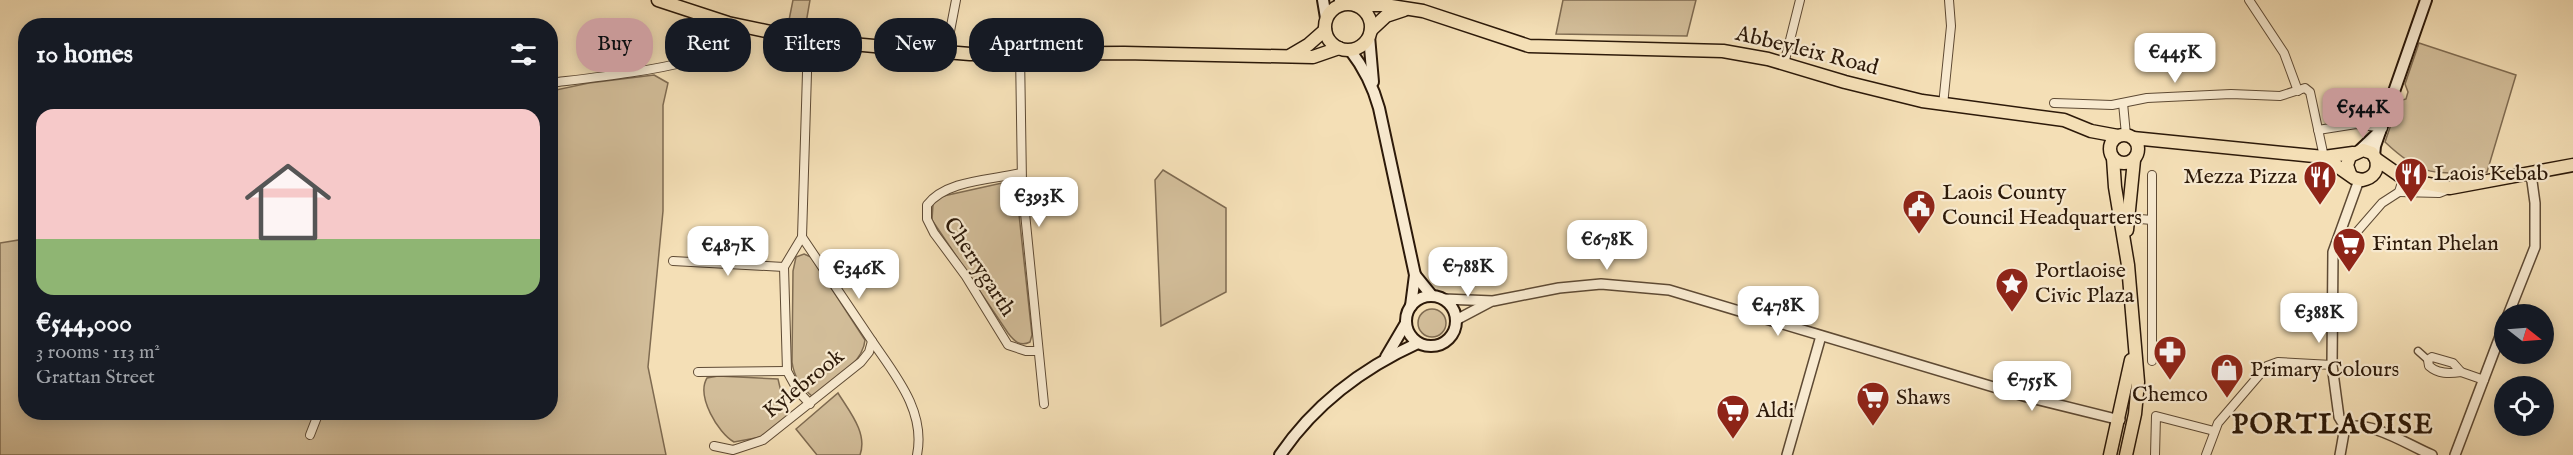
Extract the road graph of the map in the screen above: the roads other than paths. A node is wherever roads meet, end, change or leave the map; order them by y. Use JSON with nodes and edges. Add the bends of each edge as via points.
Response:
{"nodes":[{"id":1,"x":658,"y":0,"type":"edge"},
{"id":2,"x":957,"y":0,"type":"edge"},
{"id":3,"x":1323,"y":0,"type":"edge"},
{"id":4,"x":1800,"y":0,"type":"edge"},
{"id":5,"x":1949,"y":0,"type":"edge"},
{"id":6,"x":2249,"y":0,"type":"edge"},
{"id":7,"x":2426,"y":0,"type":"edge"},
{"id":8,"x":672,"y":2,"type":"edge"},
{"id":9,"x":1347,"y":3,"type":"edge"},
{"id":10,"x":1405,"y":10,"type":"junction"},
{"id":11,"x":715,"y":18,"type":"edge"},
{"id":12,"x":953,"y":18,"type":"edge"},
{"id":13,"x":1325,"y":24,"type":"junction"},
{"id":14,"x":1370,"y":33,"type":"junction"},
{"id":15,"x":1344,"y":49,"type":"junction"},
{"id":16,"x":1104,"y":54,"type":"edge"},
{"id":17,"x":1290,"y":56,"type":"junction"},
{"id":18,"x":1784,"y":63,"type":"junction"},
{"id":19,"x":665,"y":68,"type":"edge"},
{"id":20,"x":807,"y":72,"type":"edge"},
{"id":21,"x":1020,"y":72,"type":"edge"},
{"id":22,"x":558,"y":82,"type":"edge"},
{"id":23,"x":1374,"y":89,"type":"junction"},
{"id":24,"x":2298,"y":91,"type":"junction"},
{"id":25,"x":2054,"y":103,"type":"dead end"},
{"id":26,"x":2123,"y":103,"type":"junction"},
{"id":27,"x":1943,"y":105,"type":"junction"},
{"id":28,"x":2383,"y":128,"type":"junction"},
{"id":29,"x":2318,"y":130,"type":"junction"},
{"id":30,"x":2091,"y":131,"type":"junction"},
{"id":31,"x":2126,"y":136,"type":"junction"},
{"id":32,"x":2168,"y":140,"type":"junction"},
{"id":33,"x":2356,"y":152,"type":"junction"},
{"id":34,"x":2111,"y":154,"type":"junction"},
{"id":35,"x":2136,"y":156,"type":"junction"},
{"id":36,"x":2324,"y":157,"type":"junction"},
{"id":37,"x":2375,"y":158,"type":"junction"},
{"id":38,"x":2573,"y":165,"type":"edge"},
{"id":39,"x":1021,"y":173,"type":"junction"},
{"id":40,"x":2530,"y":174,"type":"junction"},
{"id":41,"x":2152,"y":176,"type":"dead end"},
{"id":42,"x":2360,"y":177,"type":"junction"},
{"id":43,"x":2403,"y":179,"type":"junction"},
{"id":44,"x":2450,"y":189,"type":"junction"},
{"id":45,"x":2399,"y":192,"type":"junction"},
{"id":46,"x":2128,"y":218,"type":"junction"},
{"id":47,"x":2152,"y":220,"type":"junction"},
{"id":48,"x":802,"y":237,"type":"junction"},
{"id":49,"x":2337,"y":251,"type":"junction"},
{"id":50,"x":2126,"y":252,"type":"junction"},
{"id":51,"x":673,"y":261,"type":"dead end"},
{"id":52,"x":784,"y":267,"type":"junction"},
{"id":53,"x":1415,"y":275,"type":"junction"},
{"id":54,"x":1432,"y":296,"type":"junction"},
{"id":55,"x":1444,"y":299,"type":"junction"},
{"id":56,"x":1492,"y":301,"type":"junction"},
{"id":57,"x":2513,"y":304,"type":"edge"},
{"id":58,"x":1411,"y":306,"type":"junction"},
{"id":59,"x":1456,"y":320,"type":"junction"},
{"id":60,"x":1406,"y":323,"type":"junction"},
{"id":61,"x":1821,"y":336,"type":"junction"},
{"id":62,"x":872,"y":341,"type":"junction"},
{"id":63,"x":1418,"y":343,"type":"junction"},
{"id":64,"x":2133,"y":349,"type":"junction"},
{"id":65,"x":1038,"y":351,"type":"junction"},
{"id":66,"x":2418,"y":351,"type":"dead end"},
{"id":67,"x":2494,"y":353,"type":"edge"},
{"id":68,"x":1386,"y":358,"type":"junction"},
{"id":69,"x":2428,"y":360,"type":"junction"},
{"id":70,"x":2152,"y":361,"type":"dead end"},
{"id":71,"x":2335,"y":362,"type":"junction"},
{"id":72,"x":787,"y":371,"type":"junction"},
{"id":73,"x":698,"y":372,"type":"dead end"},
{"id":74,"x":2461,"y":372,"type":"junction"},
{"id":75,"x":2484,"y":380,"type":"junction"},
{"id":76,"x":810,"y":404,"type":"junction"},
{"id":77,"x":1044,"y":404,"type":"dead end"},
{"id":78,"x":316,"y":420,"type":"edge"},
{"id":79,"x":2120,"y":420,"type":"junction"},
{"id":80,"x":2345,"y":427,"type":"junction"},
{"id":81,"x":2214,"y":431,"type":"junction"},
{"id":82,"x":310,"y":435,"type":"dead end"},
{"id":83,"x":714,"y":446,"type":"dead end"},
{"id":84,"x":918,"y":455,"type":"edge"},
{"id":85,"x":1280,"y":455,"type":"edge"},
{"id":86,"x":1787,"y":455,"type":"edge"},
{"id":87,"x":2110,"y":455,"type":"edge"},
{"id":88,"x":2126,"y":455,"type":"edge"},
{"id":89,"x":2155,"y":455,"type":"edge"},
{"id":90,"x":2206,"y":455,"type":"edge"},
{"id":91,"x":2340,"y":455,"type":"edge"},
{"id":92,"x":2432,"y":455,"type":"edge"},
{"id":93,"x":2455,"y":455,"type":"edge"}],
"edges":[{"from":1,"to":8,"type":"main road"},
{"from":2,"to":12,"type":"street"},
{"from":3,"to":13,"type":"main road"},
{"from":4,"to":18,"type":"street"},
{"from":5,"to":27,"type":"street","via":[[1951,26]]},
{"from":6,"to":24,"type":"street","via":[[2284,53]]},
{"from":7,"to":28,"type":"main road"},
{"from":8,"to":11,"type":"main road"},
{"from":9,"to":10,"type":"main road","name":"Abbeyleix Road"},
{"from":9,"to":13,"type":"main road","via":[[1333,8]]},
{"from":9,"to":14,"type":"main road","via":[[1366,13]]},
{"from":10,"to":14,"type":"main road","via":[[1386,16]]},
{"from":10,"to":18,"type":"main road","name":"Abbeyleix Road","via":[[1443,17],[1529,46],[1708,50]]},
{"from":13,"to":15,"type":"main road","via":[[1329,41]]},
{"from":13,"to":17,"type":"main road","via":[[1308,45]]},
{"from":14,"to":15,"type":"main road","via":[[1362,45]]},
{"from":14,"to":23,"type":"main road"},
{"from":15,"to":17,"type":"main road","via":[[1313,57]]},
{"from":15,"to":23,"type":"main road","via":[[1363,66]]},
{"from":16,"to":17,"type":"main road"},
{"from":18,"to":27,"type":"main road","name":"Abbeyleix Road"},
{"from":19,"to":22,"type":"street"},
{"from":20,"to":48,"type":"street"},
{"from":21,"to":39,"type":"street","name":"Cherrygarth"},
{"from":23,"to":53,"type":"main road"},
{"from":24,"to":26,"type":"street","via":[[2280,96],[2231,94]]},
{"from":24,"to":29,"type":"street","via":[[2305,88],[2310,92]]},
{"from":25,"to":26,"type":"street"},
{"from":26,"to":31,"type":"street"},
{"from":27,"to":30,"type":"main road","name":"Abbeyleix Road","via":[[2064,120]]},
{"from":28,"to":29,"type":"street","via":[[2356,124]]},
{"from":28,"to":33,"type":"main road"},
{"from":28,"to":37,"type":"main road","via":[[2375,146]]},
{"from":29,"to":36,"type":"street"},
{"from":30,"to":31,"type":"main road"},
{"from":30,"to":34,"type":"main road"},
{"from":31,"to":32,"type":"main road"},
{"from":31,"to":34,"type":"main road","via":[[2111,142]]},
{"from":31,"to":35,"type":"main road"},
{"from":32,"to":35,"type":"main road"},
{"from":32,"to":36,"type":"main road"},
{"from":33,"to":36,"type":"main road"},
{"from":33,"to":37,"type":"main road","via":[[2367,151]]},
{"from":33,"to":42,"type":"main road","via":[[2347,165]]},
{"from":34,"to":35,"type":"main road","via":[[2125,164]]},
{"from":34,"to":50,"type":"main road"},
{"from":35,"to":46,"type":"main road"},
{"from":36,"to":42,"type":"main road"},
{"from":37,"to":42,"type":"main road","via":[[2377,169]]},
{"from":37,"to":43,"type":"main road"},
{"from":38,"to":40,"type":"main road"},
{"from":39,"to":65,"type":"street","name":"Cherrygarth"},
{"from":39,"to":65,"type":"street","name":"Cherrygarth","via":[[935,194],[927,205],[927,219],[1008,345]]},
{"from":40,"to":44,"type":"main road"},
{"from":40,"to":57,"type":"street","via":[[2535,248]]},
{"from":41,"to":47,"type":"street"},
{"from":42,"to":43,"type":"main road"},
{"from":42,"to":49,"type":"street"},
{"from":43,"to":44,"type":"main road"},
{"from":43,"to":45,"type":"street"},
{"from":44,"to":45,"type":"street","via":[[2439,193]]},
{"from":45,"to":49,"type":"street","via":[[2382,203]]},
{"from":46,"to":47,"type":"street"},
{"from":46,"to":50,"type":"main road"},
{"from":47,"to":70,"type":"street"},
{"from":48,"to":52,"type":"street"},
{"from":48,"to":62,"type":"street","name":"Kylebrook"},
{"from":49,"to":71,"type":"street"},
{"from":50,"to":64,"type":"main road"},
{"from":51,"to":52,"type":"street"},
{"from":52,"to":72,"type":"street"},
{"from":53,"to":54,"type":"main road"},
{"from":53,"to":58,"type":"main road"},
{"from":54,"to":55,"type":"main road"},
{"from":54,"to":58,"type":"main road","via":[[1420,298]]},
{"from":55,"to":56,"type":"street"},
{"from":55,"to":59,"type":"main road"},
{"from":56,"to":59,"type":"street"},
{"from":56,"to":61,"type":"street","via":[[1601,284],[1654,288]]},
{"from":58,"to":60,"type":"main road"},
{"from":59,"to":63,"type":"main road","via":[[1454,332],[1441,344]]},
{"from":60,"to":63,"type":"main road","via":[[1409,334]]},
{"from":60,"to":68,"type":"main road"},
{"from":61,"to":79,"type":"street","via":[[2033,399]]},
{"from":61,"to":86,"type":"street"},
{"from":62,"to":76,"type":"street","name":"Kylebrook","via":[[861,362]]},
{"from":62,"to":84,"type":"street","via":[[912,403]]},
{"from":63,"to":68,"type":"main road"},
{"from":64,"to":79,"type":"main road"},
{"from":64,"to":88,"type":"main road","via":[[2138,382]]},
{"from":65,"to":77,"type":"street","name":"Cherrygarth"},
{"from":66,"to":69,"type":"street"},
{"from":67,"to":75,"type":"street"},
{"from":68,"to":85,"type":"main road","via":[[1327,401]]},
{"from":69,"to":74,"type":"street","via":[[2445,359]]},
{"from":69,"to":74,"type":"street","via":[[2429,366],[2442,373]]},
{"from":71,"to":80,"type":"street","via":[[2339,417]]},
{"from":71,"to":81,"type":"street","via":[[2266,366]]},
{"from":72,"to":73,"type":"street"},
{"from":72,"to":76,"type":"street"},
{"from":74,"to":75,"type":"street"},
{"from":75,"to":93,"type":"street"},
{"from":76,"to":83,"type":"street","name":"Kylebrook","via":[[763,440],[733,450]]},
{"from":78,"to":82,"type":"street"},
{"from":79,"to":87,"type":"main road"},
{"from":80,"to":91,"type":"street"},
{"from":80,"to":92,"type":"street","via":[[2377,431]]},
{"from":81,"to":89,"type":"street","via":[[2156,416]]},
{"from":81,"to":90,"type":"street"}]}
